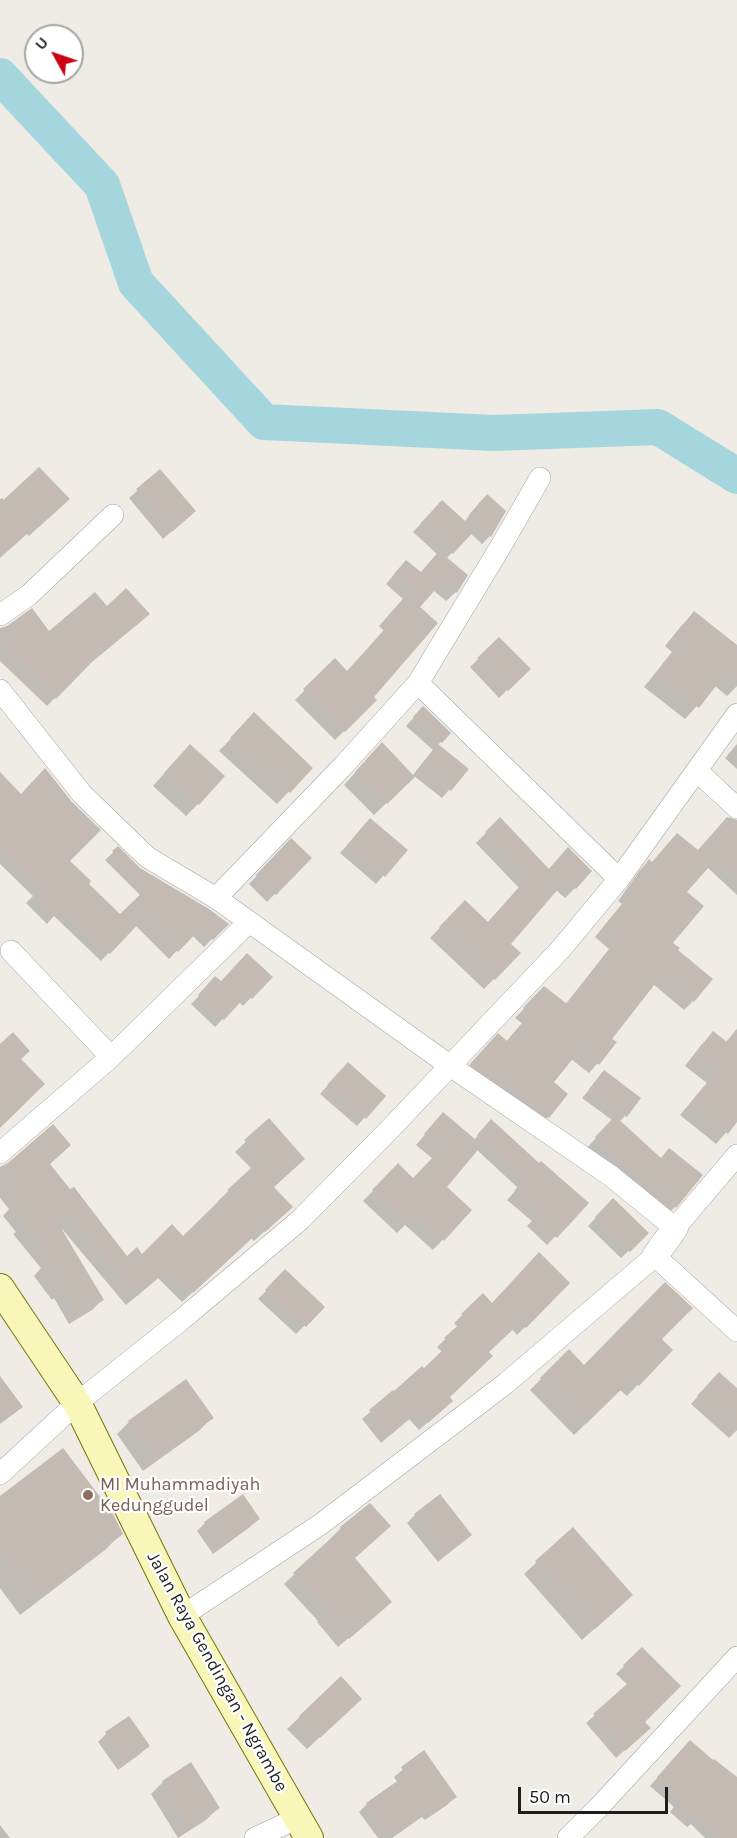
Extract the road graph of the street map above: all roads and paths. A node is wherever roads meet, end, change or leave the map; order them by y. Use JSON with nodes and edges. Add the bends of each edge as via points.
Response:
{"nodes":[{"id":1,"x":540,"y":478,"type":"dead end"},
{"id":2,"x":113,"y":515,"type":"dead end"},
{"id":3,"x":0,"y":615,"type":"edge"},
{"id":4,"x":418,"y":683,"type":"junction"},
{"id":5,"x":0,"y":690,"type":"edge"},
{"id":6,"x":737,"y":714,"type":"edge"},
{"id":7,"x":697,"y":771,"type":"junction"},
{"id":8,"x":737,"y":808,"type":"edge"},
{"id":9,"x":619,"y":879,"type":"junction"},
{"id":10,"x":216,"y":898,"type":"junction"},
{"id":11,"x":249,"y":922,"type":"junction"},
{"id":12,"x":4,"y":951,"type":"edge"},
{"id":13,"x":111,"y":1056,"type":"junction"},
{"id":14,"x":449,"y":1065,"type":"junction"},
{"id":15,"x":0,"y":1153,"type":"edge"},
{"id":16,"x":737,"y":1155,"type":"edge"},
{"id":17,"x":675,"y":1228,"type":"junction"},
{"id":18,"x":655,"y":1256,"type":"junction"},
{"id":19,"x":0,"y":1288,"type":"edge"},
{"id":20,"x":737,"y":1331,"type":"edge"},
{"id":21,"x":77,"y":1403,"type":"junction"},
{"id":22,"x":0,"y":1474,"type":"edge"},
{"id":23,"x":182,"y":1616,"type":"junction"},
{"id":24,"x":737,"y":1657,"type":"edge"},
{"id":25,"x":303,"y":1828,"type":"edge"},
{"id":26,"x":255,"y":1838,"type":"edge"},
{"id":27,"x":568,"y":1838,"type":"edge"}],
"edges":[{"from":1,"to":4,"type":"street"},
{"from":2,"to":3,"type":"street","via":[[29,596]]},
{"from":4,"to":9,"type":"street"},
{"from":4,"to":10,"type":"street"},
{"from":5,"to":10,"type":"street","via":[[82,794],[128,840],[147,857]]},
{"from":6,"to":7,"type":"street"},
{"from":7,"to":8,"type":"street"},
{"from":7,"to":9,"type":"street"},
{"from":9,"to":14,"type":"street","via":[[560,950]]},
{"from":10,"to":11,"type":"street"},
{"from":11,"to":13,"type":"street"},
{"from":11,"to":14,"type":"street"},
{"from":12,"to":13,"type":"street"},
{"from":13,"to":15,"type":"street"},
{"from":14,"to":17,"type":"street","via":[[611,1176]]},
{"from":14,"to":21,"type":"street","via":[[300,1220]]},
{"from":16,"to":17,"type":"street"},
{"from":17,"to":18,"type":"street"},
{"from":18,"to":20,"type":"street"},
{"from":18,"to":23,"type":"street","via":[[505,1384],[340,1510]]},
{"from":19,"to":21,"type":"main road","name":"Jalan Raya Gendingan - Ngrambe"},
{"from":21,"to":22,"type":"street"},
{"from":21,"to":23,"type":"main road","name":"Jalan Raya Gendingan - Ngrambe"},
{"from":23,"to":25,"type":"main road","name":"Jalan Raya Gendingan - Ngrambe"},
{"from":24,"to":27,"type":"street"},
{"from":25,"to":26,"type":"street"}]}
